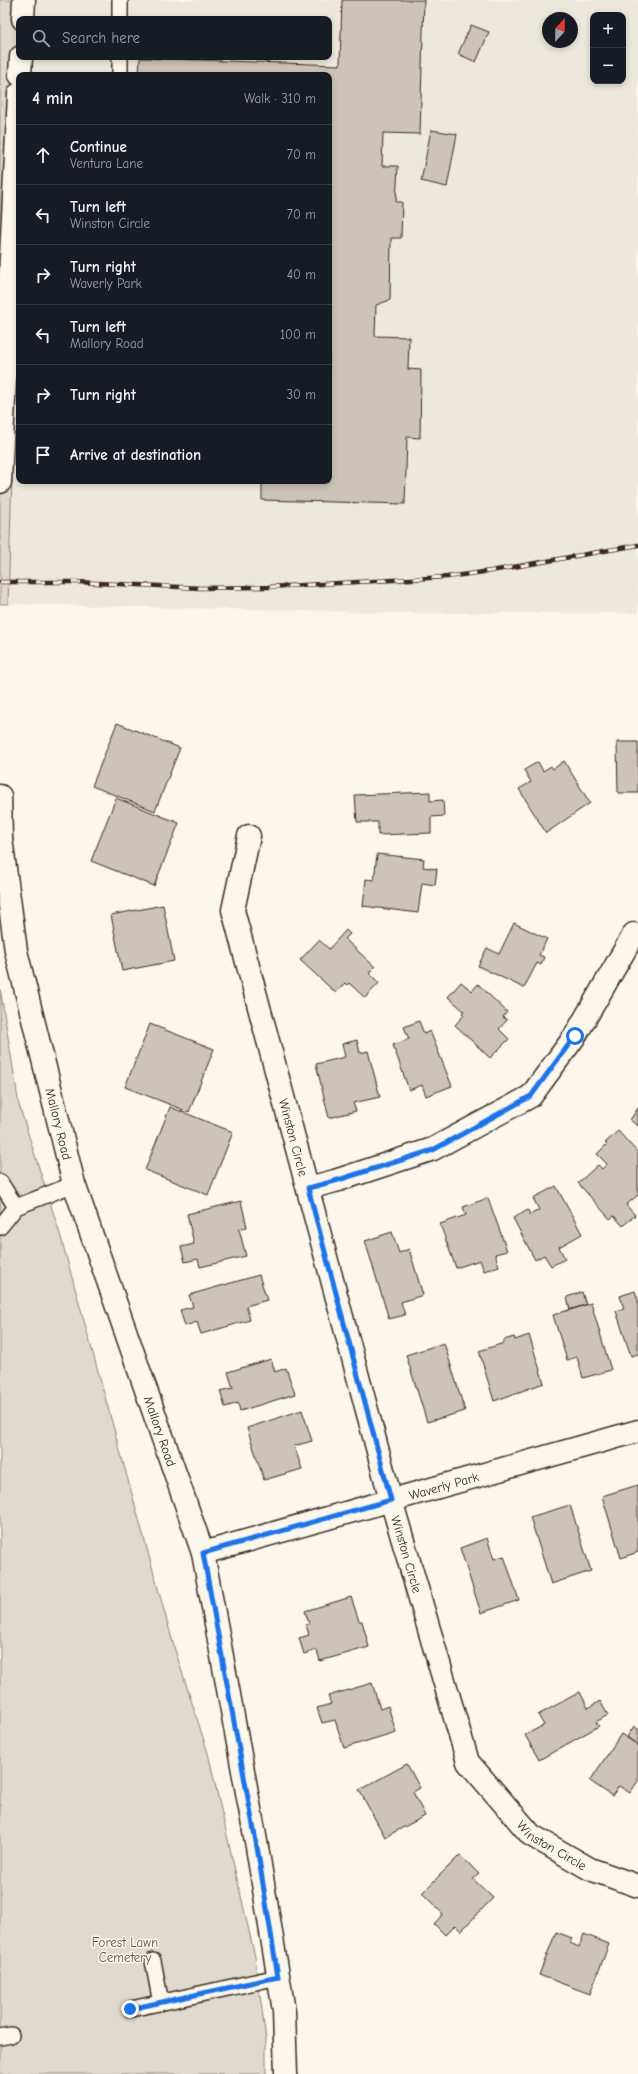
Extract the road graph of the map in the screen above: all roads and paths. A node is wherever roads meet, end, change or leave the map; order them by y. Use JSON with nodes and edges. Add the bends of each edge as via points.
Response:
{"nodes":[{"id":1,"x":24,"y":0,"type":"edge"},
{"id":2,"x":120,"y":0,"type":"edge"},
{"id":3,"x":23,"y":16,"type":"edge"},
{"id":4,"x":120,"y":16,"type":"edge"},
{"id":5,"x":21,"y":60,"type":"edge"},
{"id":6,"x":120,"y":60,"type":"edge"},
{"id":7,"x":20,"y":72,"type":"edge"},
{"id":8,"x":120,"y":72,"type":"edge"},
{"id":9,"x":16,"y":155,"type":"edge"},
{"id":10,"x":0,"y":482,"type":"edge"},
{"id":11,"x":0,"y":796,"type":"edge"},
{"id":12,"x":249,"y":836,"type":"dead end"},
{"id":13,"x":634,"y":934,"type":"dead end"},
{"id":14,"x":0,"y":1182,"type":"edge"},
{"id":15,"x":74,"y":1184,"type":"junction"},
{"id":16,"x":308,"y":1188,"type":"junction"},
{"id":17,"x":16,"y":1207,"type":"junction"},
{"id":18,"x":0,"y":1227,"type":"edge"},
{"id":19,"x":638,"y":1431,"type":"edge"},
{"id":20,"x":391,"y":1500,"type":"junction"},
{"id":21,"x":203,"y":1553,"type":"junction"},
{"id":22,"x":638,"y":1886,"type":"edge"},
{"id":23,"x":153,"y":1961,"type":"dead end"},
{"id":24,"x":278,"y":1977,"type":"junction"},
{"id":25,"x":161,"y":2003,"type":"junction"},
{"id":26,"x":130,"y":2009,"type":"dead end"},
{"id":27,"x":286,"y":2074,"type":"edge"}],
"edges":[{"from":1,"to":3,"type":"street"},
{"from":2,"to":4,"type":"lane"},
{"from":5,"to":7,"type":"street"},
{"from":6,"to":8,"type":"lane"},
{"from":9,"to":10,"type":"street"},
{"from":11,"to":15,"type":"street","name":"Mallory Road","via":[[1,838],[16,951]]},
{"from":12,"to":16,"type":"street","name":"Winston Circle","via":[[233,910]]},
{"from":13,"to":16,"type":"street","via":[[575,1036],[531,1096],[433,1150]]},
{"from":14,"to":17,"type":"lane"},
{"from":15,"to":17,"type":"lane"},
{"from":15,"to":21,"type":"street","name":"Mallory Road"},
{"from":16,"to":20,"type":"street","name":"Winston Circle"},
{"from":17,"to":18,"type":"lane"},
{"from":19,"to":20,"type":"street","name":"Waverly Park"},
{"from":20,"to":21,"type":"street","name":"Waverly Park"},
{"from":20,"to":22,"type":"street","name":"Winston Circle","via":[[468,1762],[531,1835],[590,1869]]},
{"from":21,"to":24,"type":"street","name":"Mallory Road"},
{"from":23,"to":25,"type":"lane"},
{"from":24,"to":25,"type":"lane"},
{"from":24,"to":27,"type":"street","name":"Mallory Road","via":[[284,2011]]},
{"from":25,"to":26,"type":"lane"}]}
